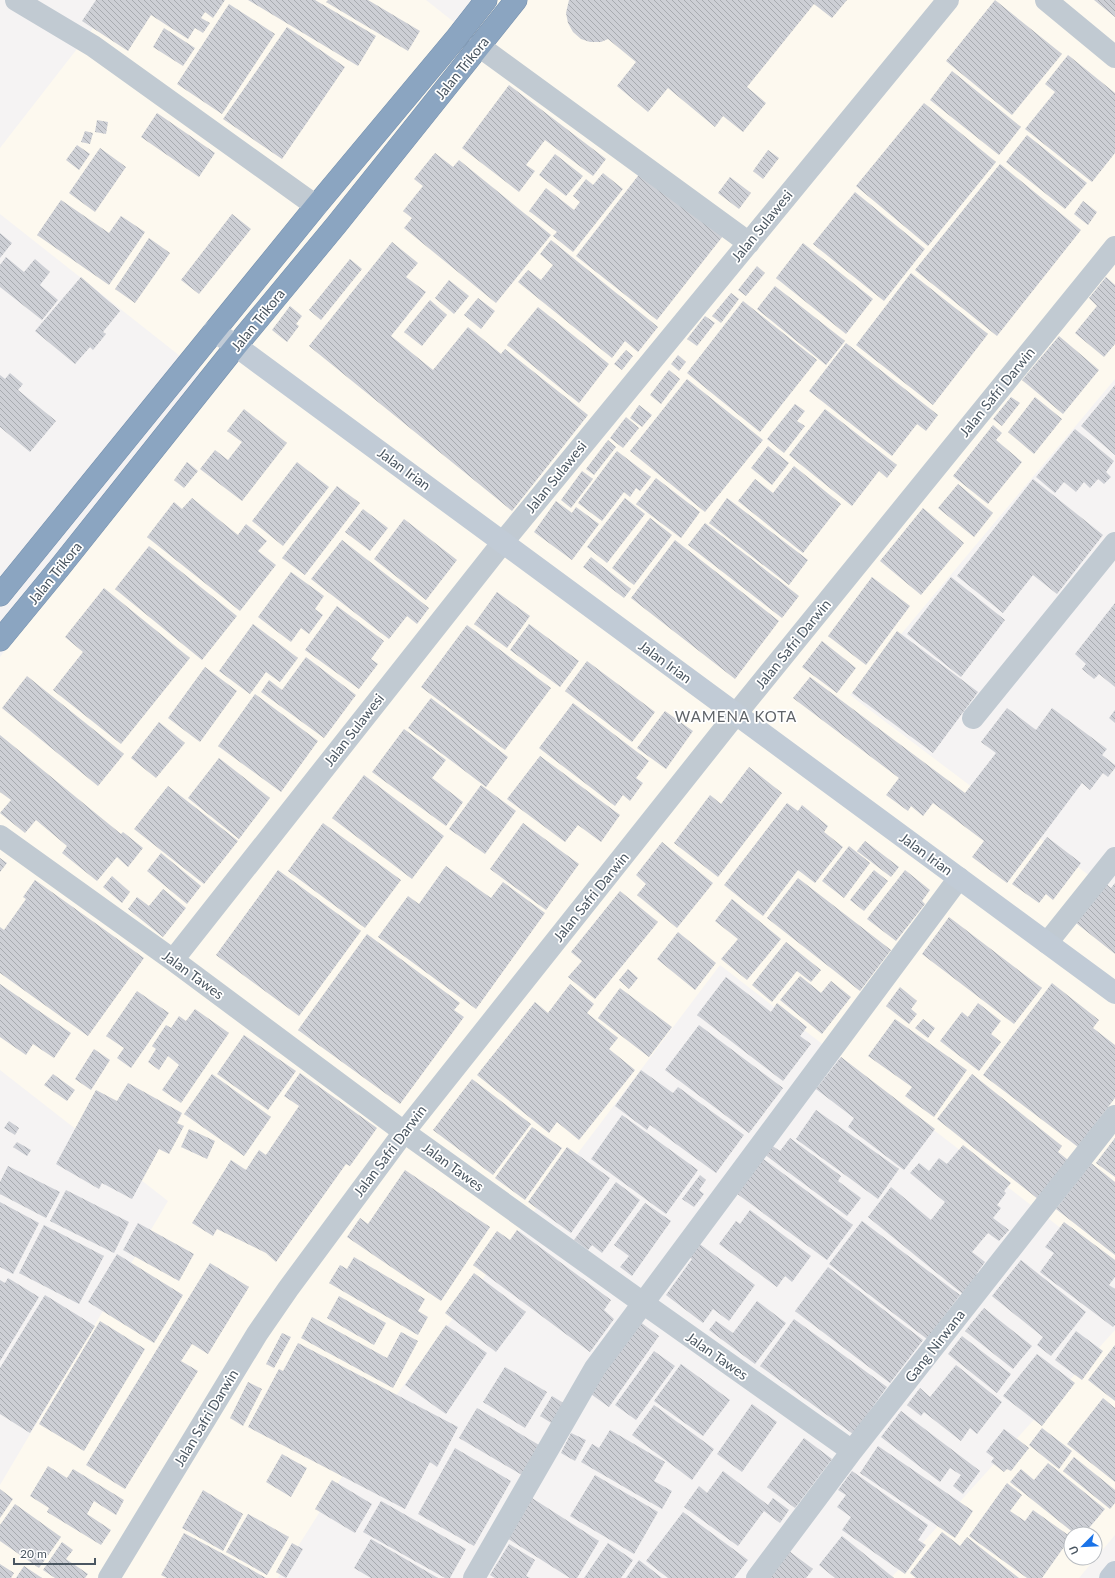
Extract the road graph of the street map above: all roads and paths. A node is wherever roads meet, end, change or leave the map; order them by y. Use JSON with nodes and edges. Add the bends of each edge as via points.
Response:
{"nodes":[{"id":1,"x":16,"y":0,"type":"edge"},
{"id":2,"x":486,"y":0,"type":"edge"},
{"id":3,"x":516,"y":0,"type":"edge"},
{"id":4,"x":948,"y":0,"type":"edge"},
{"id":5,"x":1046,"y":0,"type":"edge"},
{"id":6,"x":479,"y":46,"type":"junction"},
{"id":7,"x":1115,"y":57,"type":"edge"},
{"id":8,"x":316,"y":206,"type":"junction"},
{"id":9,"x":749,"y":243,"type":"junction"},
{"id":10,"x":1115,"y":247,"type":"edge"},
{"id":11,"x":214,"y":331,"type":"junction"},
{"id":12,"x":236,"y":346,"type":"junction"},
{"id":13,"x":503,"y":542,"type":"junction"},
{"id":14,"x":1115,"y":543,"type":"edge"},
{"id":15,"x":38,"y":549,"type":"junction"},
{"id":16,"x":60,"y":567,"type":"junction"},
{"id":17,"x":0,"y":595,"type":"edge"},
{"id":18,"x":0,"y":640,"type":"edge"},
{"id":19,"x":736,"y":714,"type":"junction"},
{"id":20,"x":974,"y":718,"type":"dead end"},
{"id":21,"x":0,"y":836,"type":"edge"},
{"id":22,"x":1115,"y":858,"type":"edge"},
{"id":23,"x":959,"y":878,"type":"junction"},
{"id":24,"x":1047,"y":943,"type":"junction"},
{"id":25,"x":173,"y":960,"type":"junction"},
{"id":26,"x":1115,"y":993,"type":"edge"},
{"id":27,"x":1115,"y":1116,"type":"edge"},
{"id":28,"x":404,"y":1132,"type":"junction"},
{"id":29,"x":643,"y":1303,"type":"junction"},
{"id":30,"x":852,"y":1451,"type":"junction"},
{"id":31,"x":1115,"y":1572,"type":"edge"},
{"id":32,"x":110,"y":1578,"type":"edge"},
{"id":33,"x":474,"y":1578,"type":"edge"},
{"id":34,"x":758,"y":1578,"type":"edge"},
{"id":35,"x":1110,"y":1578,"type":"edge"}],
"edges":[{"from":1,"to":8,"type":"street","via":[[93,46]]},
{"from":2,"to":8,"type":"highway","name":"Jalan Trikora"},
{"from":3,"to":6,"type":"highway","name":"Jalan Trikora"},
{"from":4,"to":9,"type":"street","name":"Jalan Sulawesi"},
{"from":5,"to":7,"type":"street"},
{"from":6,"to":9,"type":"street"},
{"from":6,"to":12,"type":"highway","name":"Jalan Trikora"},
{"from":8,"to":11,"type":"highway","name":"Jalan Trikora"},
{"from":9,"to":13,"type":"street","name":"Jalan Sulawesi"},
{"from":10,"to":19,"type":"street","name":"Jalan Safri Darwin"},
{"from":11,"to":12,"type":"main road","name":"Jalan Irian"},
{"from":11,"to":15,"type":"highway","name":"Jalan Trikora"},
{"from":12,"to":13,"type":"main road","name":"Jalan Irian"},
{"from":12,"to":16,"type":"highway","name":"Jalan Trikora"},
{"from":13,"to":19,"type":"main road","name":"Jalan Irian"},
{"from":13,"to":25,"type":"street","name":"Jalan Sulawesi"},
{"from":14,"to":20,"type":"street"},
{"from":15,"to":16,"type":"highway"},
{"from":15,"to":17,"type":"highway","name":"Jalan Trikora"},
{"from":16,"to":18,"type":"highway","name":"Jalan Trikora"},
{"from":19,"to":23,"type":"main road","name":"Jalan Irian"},
{"from":19,"to":28,"type":"street","name":"Jalan Safri Darwin"},
{"from":21,"to":25,"type":"street","name":"Jalan Tawes"},
{"from":22,"to":24,"type":"street"},
{"from":23,"to":24,"type":"main road","name":"Jalan Irian"},
{"from":23,"to":29,"type":"street"},
{"from":24,"to":26,"type":"main road","name":"Jalan Irian"},
{"from":25,"to":28,"type":"street","name":"Jalan Tawes"},
{"from":27,"to":30,"type":"street","name":"Gang Nirwana"},
{"from":28,"to":29,"type":"street","name":"Jalan Tawes"},
{"from":28,"to":32,"type":"street","name":"Jalan Safri Darwin","via":[[257,1334]]},
{"from":29,"to":30,"type":"street","name":"Jalan Tawes"},
{"from":29,"to":33,"type":"street","via":[[595,1368]]},
{"from":30,"to":34,"type":"street","name":"Gang Nirwana"},
{"from":31,"to":35,"type":"main road"}]}
